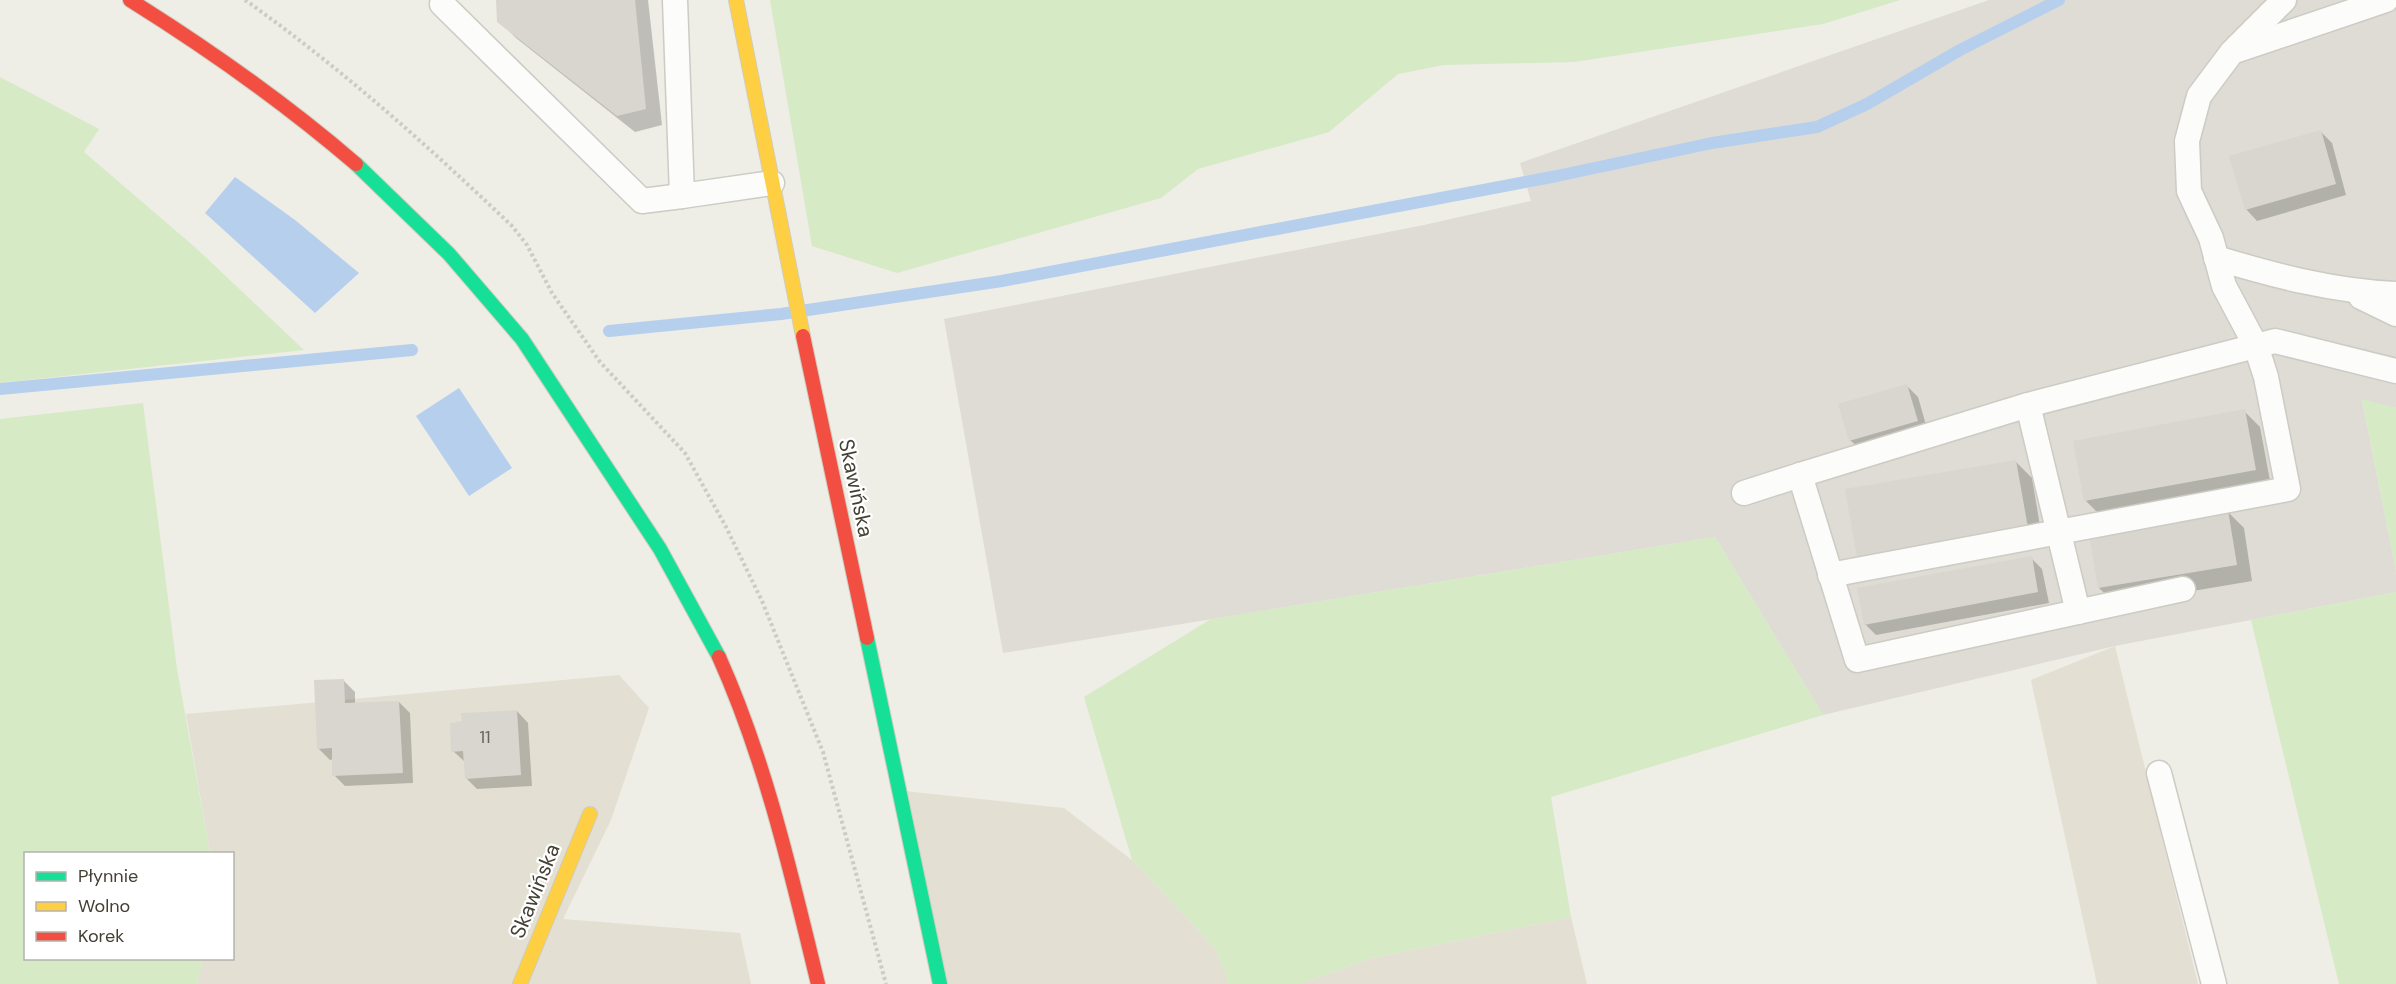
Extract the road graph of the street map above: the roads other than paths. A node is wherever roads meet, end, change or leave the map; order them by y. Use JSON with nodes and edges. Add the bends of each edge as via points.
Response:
{"nodes":[{"id":1,"x":130,"y":0,"type":"edge"},
{"id":2,"x":675,"y":0,"type":"edge"},
{"id":3,"x":736,"y":0,"type":"edge"},
{"id":4,"x":2284,"y":0,"type":"edge"},
{"id":5,"x":2386,"y":0,"type":"edge"},
{"id":6,"x":442,"y":4,"type":"dead end"},
{"id":7,"x":2232,"y":52,"type":"junction"},
{"id":8,"x":772,"y":183,"type":"junction"},
{"id":9,"x":682,"y":196,"type":"junction"},
{"id":10,"x":2216,"y":258,"type":"junction"},
{"id":11,"x":2351,"y":292,"type":"junction"},
{"id":12,"x":2396,"y":294,"type":"edge"},
{"id":13,"x":2396,"y":314,"type":"edge"},
{"id":14,"x":2256,"y":346,"type":"junction"},
{"id":15,"x":2396,"y":371,"type":"edge"},
{"id":16,"x":2028,"y":405,"type":"junction"},
{"id":17,"x":1800,"y":475,"type":"junction"},
{"id":18,"x":1744,"y":493,"type":"dead end"},
{"id":19,"x":2059,"y":531,"type":"junction"},
{"id":20,"x":1830,"y":575,"type":"junction"},
{"id":21,"x":2183,"y":589,"type":"dead end"},
{"id":22,"x":2078,"y":612,"type":"junction"},
{"id":23,"x":2159,"y":773,"type":"dead end"},
{"id":24,"x":590,"y":814,"type":"dead end"},
{"id":25,"x":520,"y":984,"type":"edge"},
{"id":26,"x":818,"y":984,"type":"edge"},
{"id":27,"x":940,"y":984,"type":"edge"},
{"id":28,"x":2214,"y":984,"type":"edge"}],
"edges":[{"from":1,"to":26,"type":"main road","via":[[247,75],[315,129],[431,236],[489,298],[551,380],[667,559],[729,680],[777,813]]},
{"from":2,"to":9,"type":"lane"},
{"from":3,"to":8,"type":"main road","name":"Skawińska"},
{"from":4,"to":7,"type":"lane"},
{"from":5,"to":7,"type":"lane"},
{"from":6,"to":9,"type":"lane","via":[[642,201]]},
{"from":7,"to":10,"type":"lane","via":[[2199,96],[2187,141],[2189,191]]},
{"from":8,"to":9,"type":"lane"},
{"from":8,"to":27,"type":"main road","name":"Skawińska"},
{"from":10,"to":11,"type":"lane","via":[[2274,276]]},
{"from":10,"to":14,"type":"lane","via":[[2224,286]]},
{"from":11,"to":12,"type":"lane"},
{"from":11,"to":13,"type":"lane"},
{"from":14,"to":15,"type":"lane","via":[[2275,341]]},
{"from":14,"to":16,"type":"lane"},
{"from":14,"to":19,"type":"lane","via":[[2288,489]]},
{"from":16,"to":17,"type":"lane"},
{"from":16,"to":19,"type":"lane"},
{"from":17,"to":18,"type":"lane"},
{"from":17,"to":20,"type":"lane"},
{"from":19,"to":20,"type":"lane"},
{"from":19,"to":22,"type":"lane"},
{"from":20,"to":22,"type":"lane","via":[[1857,660]]},
{"from":21,"to":22,"type":"lane"},
{"from":23,"to":28,"type":"lane"},
{"from":24,"to":25,"type":"main road","name":"Skawińska"}]}
